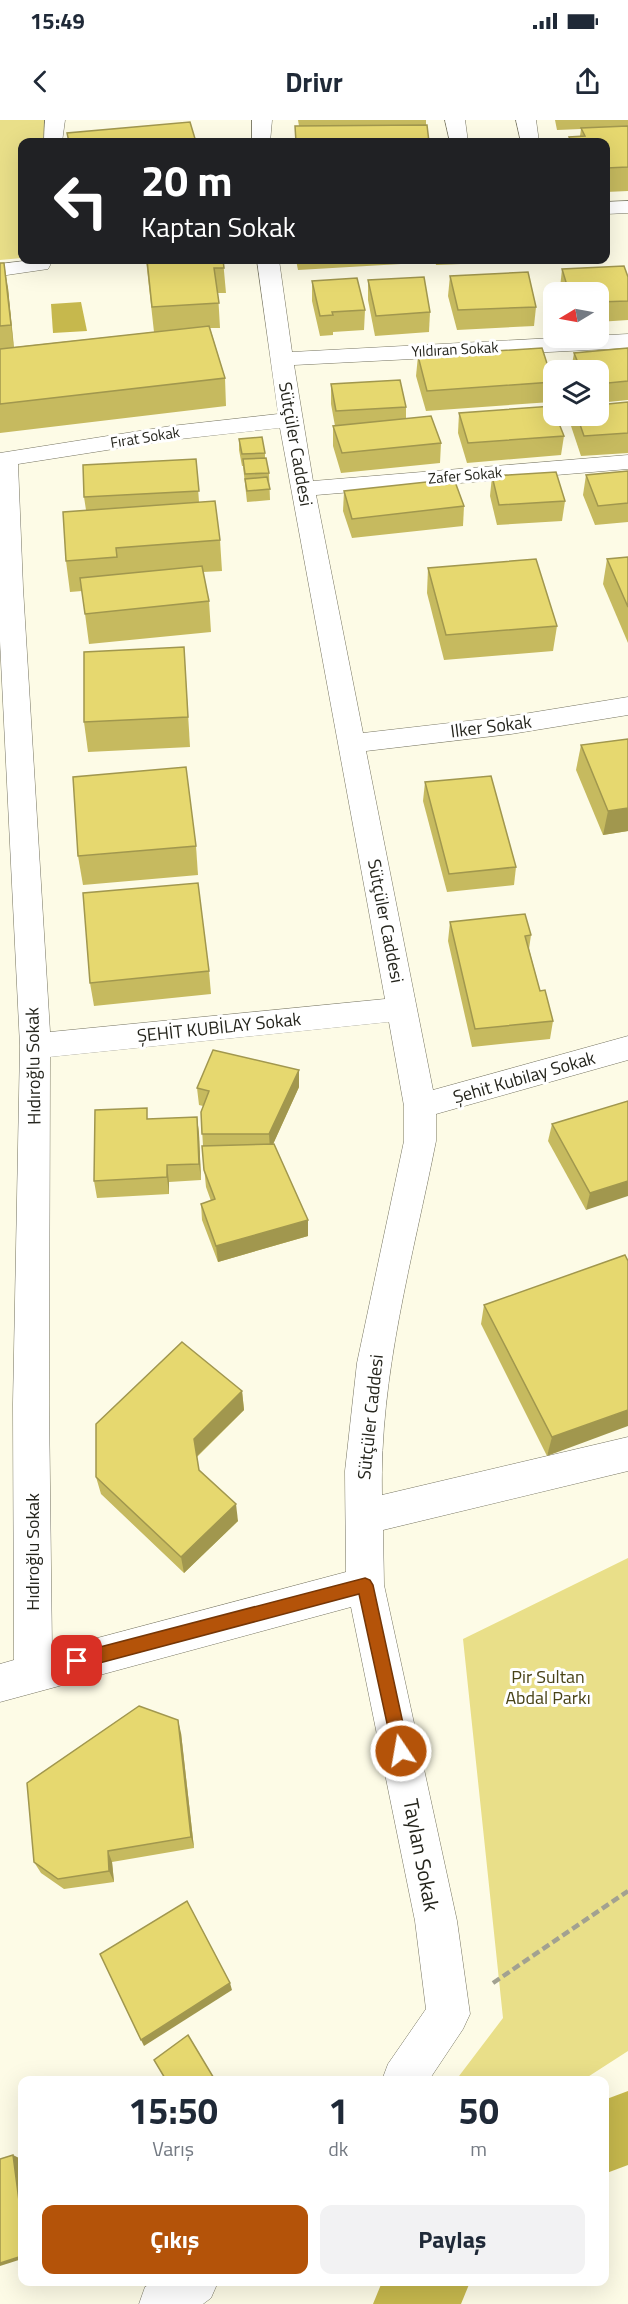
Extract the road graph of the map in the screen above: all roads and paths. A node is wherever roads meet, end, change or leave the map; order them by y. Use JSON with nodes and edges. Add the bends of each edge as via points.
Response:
{"nodes":[{"id":1,"x":56,"y":120,"type":"edge"},
{"id":2,"x":262,"y":120,"type":"edge"},
{"id":3,"x":455,"y":120,"type":"edge"},
{"id":4,"x":526,"y":120,"type":"edge"},
{"id":5,"x":54,"y":138,"type":"edge"},
{"id":6,"x":261,"y":138,"type":"edge"},
{"id":7,"x":458,"y":138,"type":"edge"},
{"id":8,"x":529,"y":138,"type":"edge"},
{"id":9,"x":628,"y":207,"type":"edge"},
{"id":10,"x":610,"y":208,"type":"edge"},
{"id":11,"x":41,"y":264,"type":"edge"},
{"id":12,"x":269,"y":264,"type":"edge"},
{"id":13,"x":0,"y":270,"type":"edge"},
{"id":14,"x":628,"y":341,"type":"edge"},
{"id":15,"x":281,"y":359,"type":"junction"},
{"id":16,"x":290,"y":420,"type":"junction"},
{"id":17,"x":3,"y":460,"type":"edge"},
{"id":18,"x":628,"y":462,"type":"edge"},
{"id":19,"x":303,"y":489,"type":"junction"},
{"id":20,"x":628,"y":706,"type":"edge"},
{"id":21,"x":353,"y":743,"type":"junction"},
{"id":22,"x":403,"y":1009,"type":"junction"},
{"id":23,"x":34,"y":1046,"type":"junction"},
{"id":24,"x":628,"y":1048,"type":"edge"},
{"id":25,"x":420,"y":1106,"type":"junction"},
{"id":26,"x":628,"y":1454,"type":"edge"},
{"id":27,"x":363,"y":1517,"type":"junction"},
{"id":28,"x":365,"y":1585,"type":"junction"},
{"id":29,"x":16,"y":1678,"type":"edge"},
{"id":30,"x":628,"y":1891,"type":"edge"},
{"id":31,"x":448,"y":2014,"type":"junction"},
{"id":32,"x":408,"y":2076,"type":"edge"},
{"id":33,"x":189,"y":2286,"type":"edge"},
{"id":34,"x":162,"y":2304,"type":"edge"}],
"edges":[{"from":1,"to":5,"type":"street"},
{"from":2,"to":6,"type":"street"},
{"from":3,"to":7,"type":"street"},
{"from":4,"to":8,"type":"street"},
{"from":9,"to":10,"type":"street"},
{"from":11,"to":13,"type":"street"},
{"from":12,"to":15,"type":"street","name":"Sütçüler Caddesi"},
{"from":14,"to":15,"type":"street","name":"Yıldıran Sokak"},
{"from":15,"to":16,"type":"street","name":"Sütçüler Caddesi"},
{"from":16,"to":17,"type":"street","name":"Fırat Sokak","via":[[171,433]]},
{"from":16,"to":19,"type":"street","name":"Sütçüler Caddesi"},
{"from":17,"to":23,"type":"street","name":"Hıdıroğlu Sokak"},
{"from":18,"to":19,"type":"street","name":"Zafer Sokak"},
{"from":19,"to":21,"type":"street","name":"Sütçüler Caddesi"},
{"from":20,"to":21,"type":"street","name":"Ilker Sokak","via":[[511,725]]},
{"from":21,"to":22,"type":"street","name":"Sütçüler Caddesi"},
{"from":22,"to":23,"type":"street","name":"ŞEHİT KUBİLAY Sokak"},
{"from":22,"to":25,"type":"street","name":"Sütçüler Caddesi"},
{"from":23,"to":29,"type":"street","name":"Hıdıroğlu Sokak","via":[[31,1404]]},
{"from":24,"to":25,"type":"street","name":"Şehit Kubilay Sokak"},
{"from":25,"to":27,"type":"street","name":"Sütçüler Caddesi","via":[[420,1141],[374,1363],[363,1471]]},
{"from":26,"to":27,"type":"street"},
{"from":27,"to":28,"type":"street","name":"Sütçüler Caddesi"},
{"from":28,"to":29,"type":"street"},
{"from":28,"to":31,"type":"street","name":"Taylan Sokak","via":[[436,1921]]},
{"from":30,"to":31,"type":"path"},
{"from":31,"to":32,"type":"street"},
{"from":33,"to":34,"type":"street"}]}
